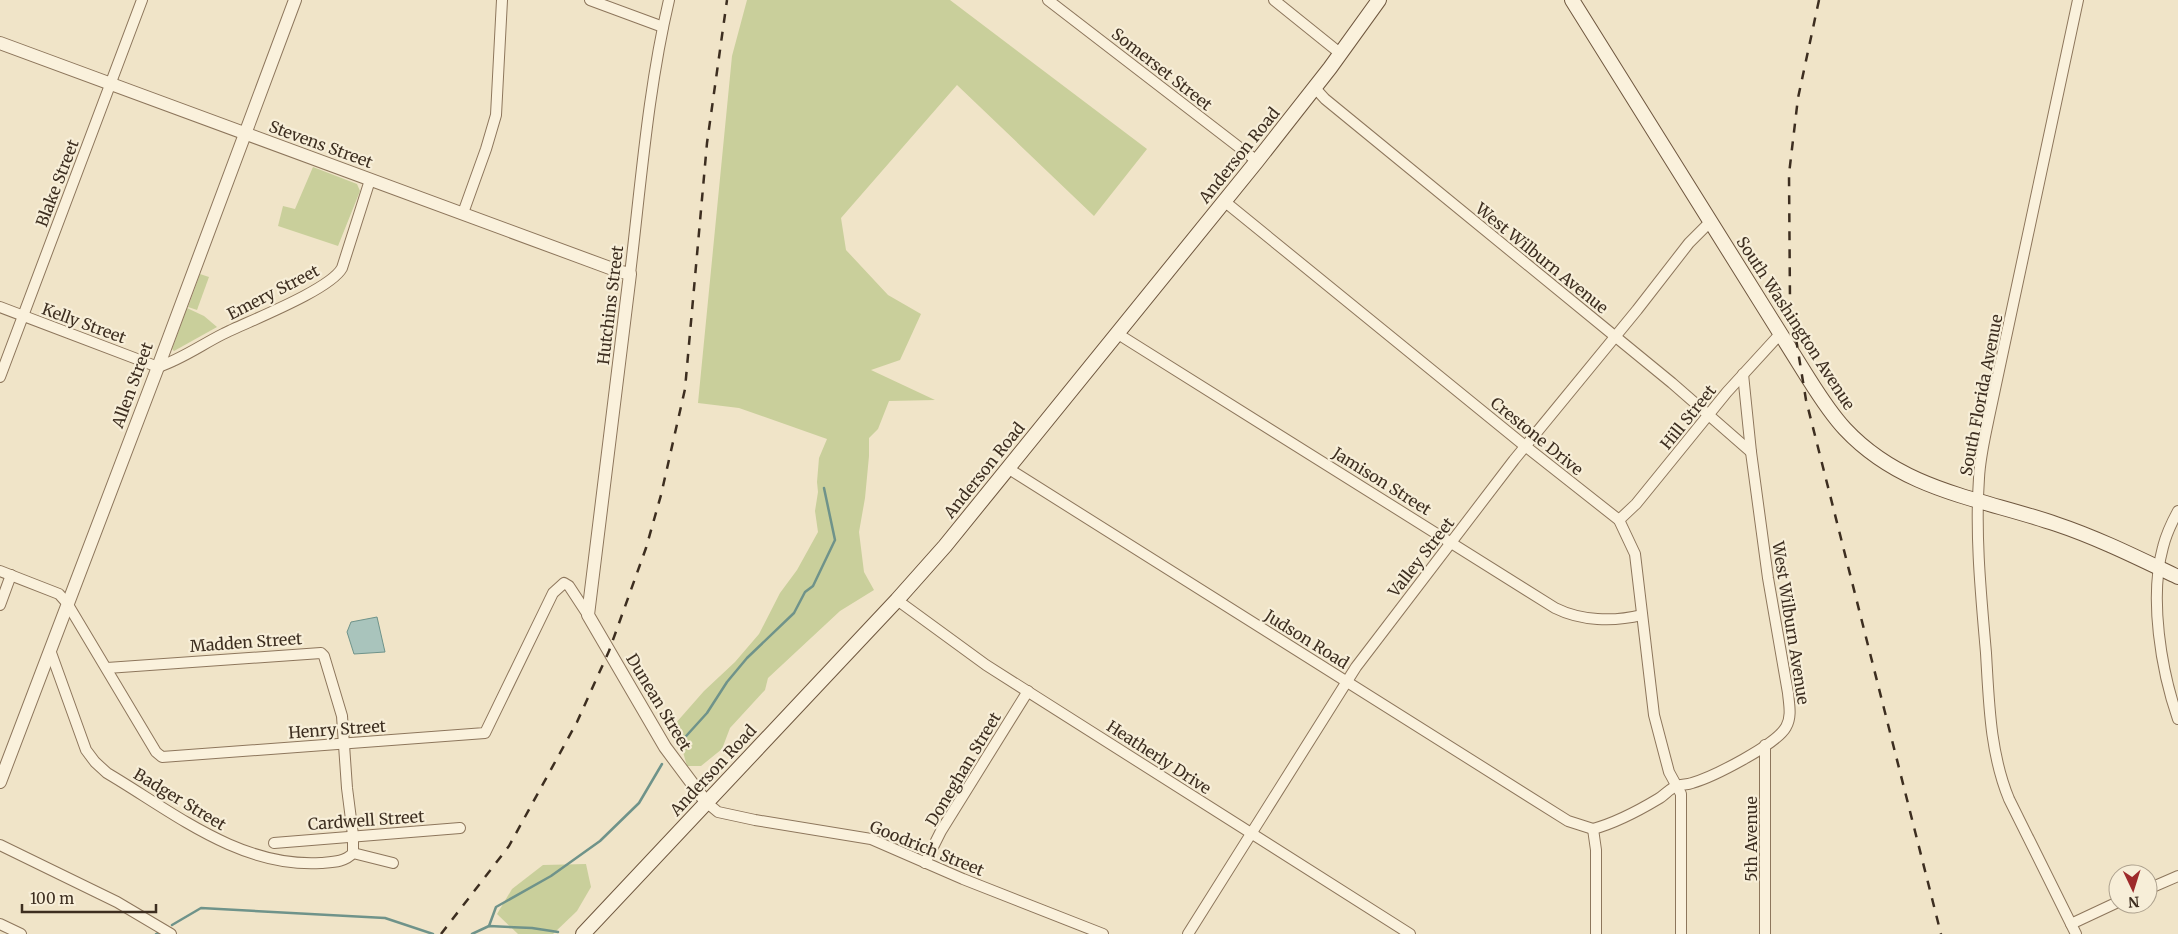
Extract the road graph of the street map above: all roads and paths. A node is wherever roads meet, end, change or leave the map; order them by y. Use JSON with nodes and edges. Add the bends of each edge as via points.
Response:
{"nodes":[{"id":1,"x":142,"y":0,"type":"edge"},
{"id":2,"x":295,"y":0,"type":"edge"},
{"id":3,"x":502,"y":0,"type":"edge"},
{"id":4,"x":669,"y":0,"type":"edge"},
{"id":5,"x":1048,"y":0,"type":"edge"},
{"id":6,"x":1274,"y":0,"type":"edge"},
{"id":7,"x":1379,"y":0,"type":"edge"},
{"id":8,"x":1572,"y":0,"type":"edge"},
{"id":9,"x":2078,"y":0,"type":"edge"},
{"id":10,"x":593,"y":1,"type":"edge"},
{"id":11,"x":663,"y":27,"type":"junction"},
{"id":12,"x":0,"y":43,"type":"edge"},
{"id":13,"x":1341,"y":54,"type":"junction"},
{"id":14,"x":110,"y":84,"type":"junction"},
{"id":15,"x":1315,"y":88,"type":"junction"},
{"id":16,"x":244,"y":134,"type":"junction"},
{"id":17,"x":1257,"y":161,"type":"junction"},
{"id":18,"x":370,"y":180,"type":"junction"},
{"id":19,"x":1224,"y":201,"type":"junction"},
{"id":20,"x":463,"y":212,"type":"junction"},
{"id":21,"x":1710,"y":222,"type":"junction"},
{"id":22,"x":630,"y":274,"type":"junction"},
{"id":23,"x":0,"y":307,"type":"edge"},
{"id":24,"x":23,"y":316,"type":"junction"},
{"id":25,"x":1781,"y":333,"type":"junction"},
{"id":26,"x":1118,"y":334,"type":"junction"},
{"id":27,"x":1615,"y":336,"type":"junction"},
{"id":28,"x":158,"y":367,"type":"junction"},
{"id":29,"x":1743,"y":374,"type":"junction"},
{"id":30,"x":0,"y":377,"type":"edge"},
{"id":31,"x":1708,"y":415,"type":"junction"},
{"id":32,"x":1525,"y":446,"type":"junction"},
{"id":33,"x":1751,"y":452,"type":"junction"},
{"id":34,"x":1009,"y":469,"type":"junction"},
{"id":35,"x":1978,"y":501,"type":"junction"},
{"id":36,"x":2178,"y":511,"type":"edge"},
{"id":37,"x":1619,"y":520,"type":"junction"},
{"id":38,"x":1452,"y":542,"type":"junction"},
{"id":39,"x":2159,"y":568,"type":"junction"},
{"id":40,"x":0,"y":571,"type":"edge"},
{"id":41,"x":10,"y":575,"type":"junction"},
{"id":42,"x":2178,"y":577,"type":"edge"},
{"id":43,"x":898,"y":600,"type":"junction"},
{"id":44,"x":67,"y":603,"type":"junction"},
{"id":45,"x":0,"y":605,"type":"edge"},
{"id":46,"x":588,"y":615,"type":"junction"},
{"id":47,"x":1642,"y":616,"type":"junction"},
{"id":48,"x":50,"y":650,"type":"junction"},
{"id":49,"x":107,"y":668,"type":"junction"},
{"id":50,"x":1347,"y":681,"type":"junction"},
{"id":51,"x":1028,"y":691,"type":"junction"},
{"id":52,"x":2178,"y":719,"type":"edge"},
{"id":53,"x":344,"y":744,"type":"junction"},
{"id":54,"x":1765,"y":745,"type":"junction"},
{"id":55,"x":0,"y":782,"type":"edge"},
{"id":56,"x":1676,"y":786,"type":"junction"},
{"id":57,"x":706,"y":802,"type":"junction"},
{"id":58,"x":460,"y":828,"type":"dead end"},
{"id":59,"x":1593,"y":829,"type":"junction"},
{"id":60,"x":1250,"y":834,"type":"junction"},
{"id":61,"x":353,"y":835,"type":"junction"},
{"id":62,"x":274,"y":843,"type":"dead end"},
{"id":63,"x":0,"y":845,"type":"edge"},
{"id":64,"x":353,"y":853,"type":"junction"},
{"id":65,"x":925,"y":863,"type":"junction"},
{"id":66,"x":393,"y":864,"type":"dead end"},
{"id":67,"x":2178,"y":876,"type":"edge"},
{"id":68,"x":2158,"y":885,"type":"edge"},
{"id":69,"x":2108,"y":907,"type":"edge"},
{"id":70,"x":0,"y":924,"type":"edge"},
{"id":71,"x":2071,"y":924,"type":"junction"},
{"id":72,"x":21,"y":934,"type":"edge"},
{"id":73,"x":171,"y":934,"type":"edge"},
{"id":74,"x":583,"y":934,"type":"edge"},
{"id":75,"x":1103,"y":934,"type":"edge"},
{"id":76,"x":1188,"y":934,"type":"edge"},
{"id":77,"x":1410,"y":934,"type":"edge"},
{"id":78,"x":1596,"y":934,"type":"edge"},
{"id":79,"x":1681,"y":934,"type":"edge"},
{"id":80,"x":1766,"y":934,"type":"edge"},
{"id":81,"x":2076,"y":934,"type":"edge"}],
"edges":[{"from":1,"to":14,"type":"street","name":"Blake Street"},
{"from":2,"to":16,"type":"street","name":"Allen Street"},
{"from":3,"to":20,"type":"street","via":[[496,115]]},
{"from":4,"to":11,"type":"street","name":"Hutchins Street"},
{"from":5,"to":17,"type":"street","name":"Somerset Street"},
{"from":6,"to":13,"type":"street"},
{"from":7,"to":13,"type":"main road","name":"Anderson Road"},
{"from":8,"to":21,"type":"main road","name":"South Washington Avenue"},
{"from":9,"to":35,"type":"street","name":"South Florida Avenue","via":[[1990,416]]},
{"from":10,"to":11,"type":"street"},
{"from":11,"to":22,"type":"street","name":"Hutchins Street"},
{"from":12,"to":14,"type":"street","name":"Stevens Street"},
{"from":13,"to":15,"type":"main road","name":"Anderson Road"},
{"from":14,"to":16,"type":"street","name":"Stevens Street"},
{"from":14,"to":24,"type":"street","name":"Blake Street"},
{"from":15,"to":17,"type":"main road","name":"Anderson Road"},
{"from":15,"to":27,"type":"street","name":"West Wilburn Avenue"},
{"from":16,"to":18,"type":"street","name":"Stevens Street"},
{"from":16,"to":28,"type":"street","name":"Allen Street"},
{"from":17,"to":19,"type":"main road","name":"Anderson Road"},
{"from":18,"to":20,"type":"street","name":"Stevens Street"},
{"from":18,"to":28,"type":"street","name":"Emery Street","via":[[338,274],[314,290]]},
{"from":19,"to":26,"type":"main road","name":"Anderson Road"},
{"from":19,"to":32,"type":"street","name":"Crestone Drive"},
{"from":20,"to":22,"type":"street","name":"Stevens Street"},
{"from":21,"to":25,"type":"main road","name":"South Washington Avenue"},
{"from":21,"to":27,"type":"street","name":"Valley Street","via":[[1689,243]]},
{"from":22,"to":46,"type":"street","name":"Hutchins Street"},
{"from":23,"to":24,"type":"street","name":"Kelly Street"},
{"from":24,"to":28,"type":"street","name":"Kelly Street"},
{"from":24,"to":30,"type":"street","name":"Blake Street"},
{"from":25,"to":29,"type":"street","name":"Hill Street"},
{"from":25,"to":35,"type":"main road","name":"South Washington Avenue","via":[[1828,408],[1863,446],[1916,480]]},
{"from":26,"to":34,"type":"main road","name":"Anderson Road"},
{"from":26,"to":38,"type":"street","name":"Jamison Street"},
{"from":27,"to":31,"type":"street","name":"West Wilburn Avenue"},
{"from":27,"to":32,"type":"street","name":"Valley Street"},
{"from":28,"to":44,"type":"street","name":"Allen Street"},
{"from":29,"to":31,"type":"street","name":"Hill Street"},
{"from":29,"to":33,"type":"street","name":"West Wilburn Avenue"},
{"from":31,"to":33,"type":"street","name":"West Wilburn Avenue"},
{"from":31,"to":37,"type":"street","name":"Hill Street","via":[[1636,504]]},
{"from":32,"to":37,"type":"street","name":"Crestone Drive"},
{"from":32,"to":38,"type":"street","name":"Valley Street"},
{"from":33,"to":54,"type":"street","name":"West Wilburn Avenue","via":[[1790,706],[1786,728]]},
{"from":34,"to":43,"type":"main road","name":"Anderson Road"},
{"from":34,"to":50,"type":"street","name":"Judson Road"},
{"from":35,"to":39,"type":"main road","name":"South Washington Avenue","via":[[2058,524]]},
{"from":35,"to":71,"type":"street","name":"South Florida Avenue","via":[[1978,555],[1996,760],[2009,799]]},
{"from":36,"to":39,"type":"street","via":[[2163,546]]},
{"from":37,"to":47,"type":"street","name":"Crestone Drive","via":[[1635,554]]},
{"from":38,"to":47,"type":"street","name":"Jamison Street","via":[[1567,614],[1594,619]]},
{"from":38,"to":50,"type":"street","name":"Valley Street"},
{"from":39,"to":42,"type":"main road","name":"South Washington Avenue"},
{"from":39,"to":52,"type":"street","via":[[2160,633]]},
{"from":40,"to":41,"type":"street"},
{"from":41,"to":44,"type":"street","via":[[59,594]]},
{"from":41,"to":45,"type":"street"},
{"from":43,"to":51,"type":"street","name":"Heatherly Drive","via":[[986,665]]},
{"from":43,"to":57,"type":"main road","name":"Anderson Road"},
{"from":44,"to":48,"type":"street","name":"Allen Street"},
{"from":44,"to":49,"type":"street","name":"Henry Street"},
{"from":46,"to":53,"type":"street","name":"Henry Street","via":[[569,586],[564,583],[557,588],[486,733]]},
{"from":46,"to":57,"type":"street","name":"Dunean Street","via":[[665,747]]},
{"from":47,"to":56,"type":"street","name":"Crestone Drive","via":[[1654,715],[1669,772]]},
{"from":48,"to":55,"type":"street","name":"Allen Street"},
{"from":48,"to":64,"type":"street","name":"Badger Street","via":[[86,750],[107,773],[202,831],[254,855],[313,863],[345,860]]},
{"from":49,"to":53,"type":"street","name":"Henry Street","via":[[158,755]]},
{"from":49,"to":53,"type":"street","name":"Madden Street","via":[[321,653],[340,706]]},
{"from":50,"to":59,"type":"street","name":"Judson Road","via":[[1568,821]]},
{"from":50,"to":60,"type":"street","name":"Valley Street"},
{"from":51,"to":60,"type":"street","name":"Heatherly Drive"},
{"from":51,"to":65,"type":"street","name":"Doneghan Street"},
{"from":53,"to":61,"type":"street"},
{"from":54,"to":56,"type":"street","name":"West Wilburn Avenue","via":[[1705,779]]},
{"from":54,"to":80,"type":"street","name":"5th Avenue"},
{"from":56,"to":59,"type":"street","name":"West Wilburn Avenue","via":[[1646,806]]},
{"from":56,"to":79,"type":"street","name":"Crestone Drive","via":[[1681,794],[1682,809]]},
{"from":57,"to":65,"type":"street","name":"Goodrich Street","via":[[718,812],[866,837]]},
{"from":57,"to":74,"type":"main road","name":"Anderson Road"},
{"from":58,"to":61,"type":"street","name":"Cardwell Street"},
{"from":59,"to":78,"type":"street"},
{"from":60,"to":76,"type":"street","name":"Valley Street"},
{"from":60,"to":77,"type":"street","name":"Heatherly Drive"},
{"from":61,"to":62,"type":"street","name":"Cardwell Street"},
{"from":61,"to":64,"type":"street"},
{"from":63,"to":73,"type":"street","via":[[117,902]]},
{"from":64,"to":66,"type":"street"},
{"from":65,"to":75,"type":"street","name":"Goodrich Street"},
{"from":67,"to":68,"type":"street"},
{"from":69,"to":71,"type":"street"},
{"from":70,"to":72,"type":"street"},
{"from":71,"to":81,"type":"street","name":"South Florida Avenue"}]}
